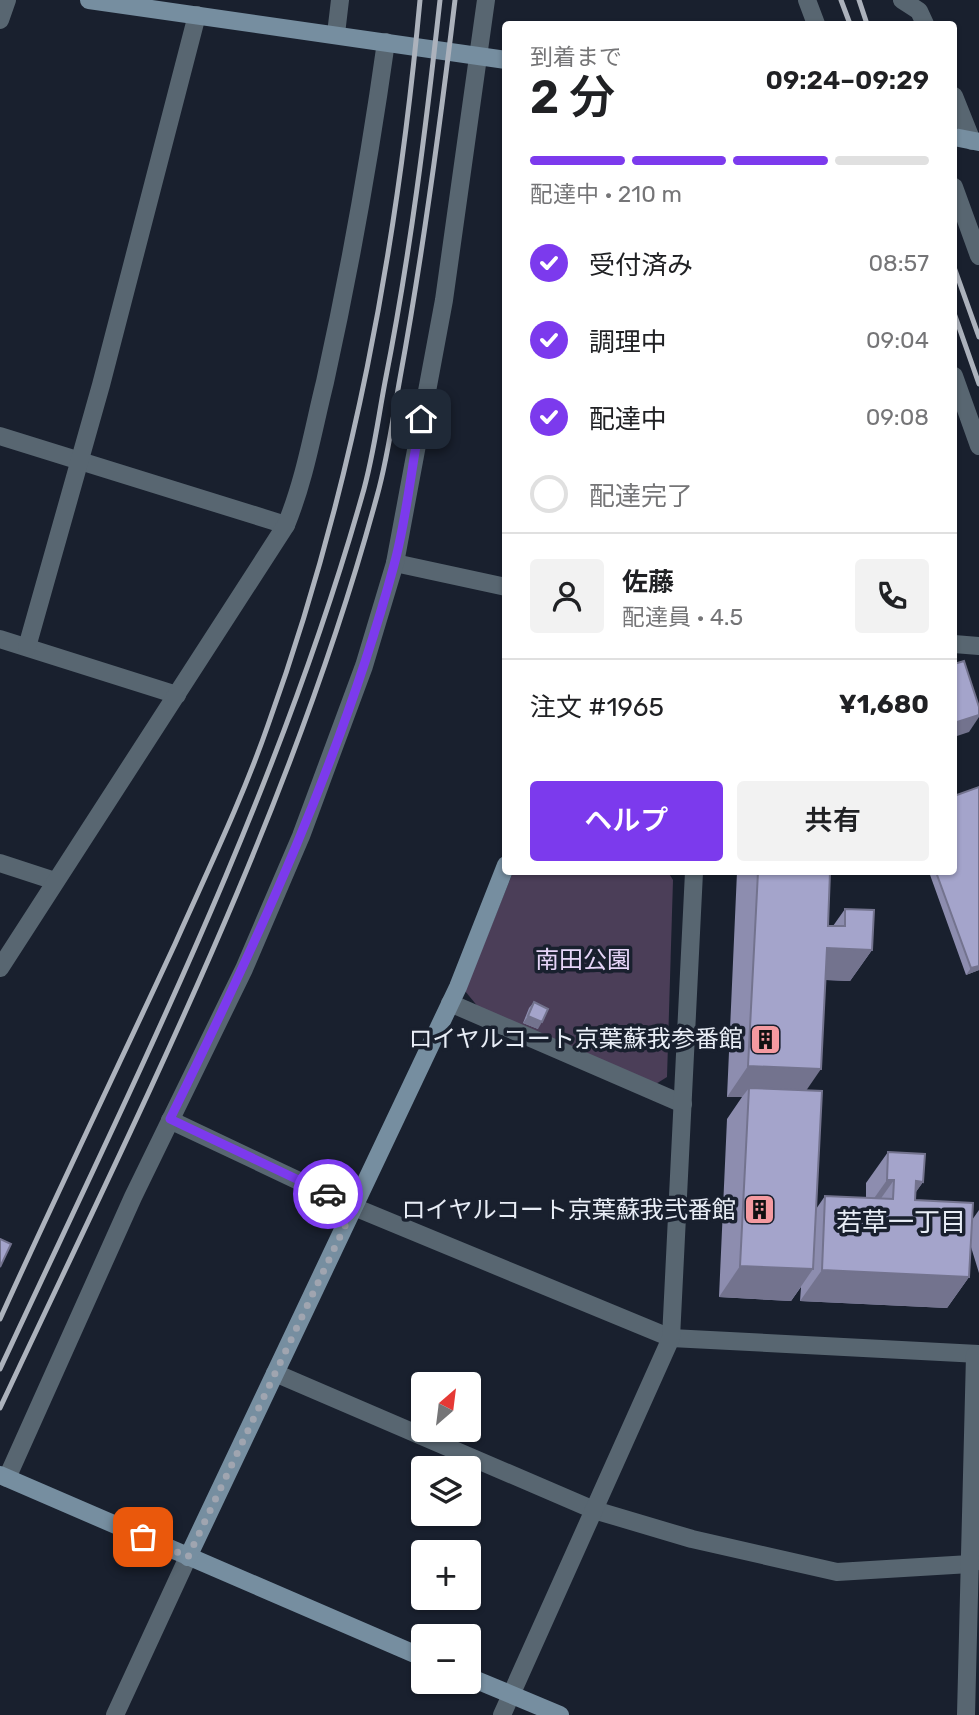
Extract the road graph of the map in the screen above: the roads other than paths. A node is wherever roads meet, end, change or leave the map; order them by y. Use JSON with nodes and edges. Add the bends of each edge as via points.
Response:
{"nodes":[{"id":1,"x":7,"y":0,"type":"edge"},
{"id":2,"x":89,"y":0,"type":"edge"},
{"id":3,"x":340,"y":0,"type":"edge"},
{"id":4,"x":486,"y":0,"type":"edge"},
{"id":5,"x":807,"y":0,"type":"edge"},
{"id":6,"x":902,"y":0,"type":"edge"},
{"id":7,"x":198,"y":15,"type":"junction"},
{"id":8,"x":0,"y":20,"type":"edge"},
{"id":9,"x":815,"y":21,"type":"edge"},
{"id":10,"x":924,"y":21,"type":"edge"},
{"id":11,"x":336,"y":34,"type":"junction"},
{"id":12,"x":386,"y":42,"type":"junction"},
{"id":13,"x":479,"y":56,"type":"junction"},
{"id":14,"x":502,"y":59,"type":"edge"},
{"id":15,"x":957,"y":102,"type":"edge"},
{"id":16,"x":957,"y":138,"type":"edge"},
{"id":17,"x":975,"y":141,"type":"edge"},
{"id":18,"x":957,"y":195,"type":"edge"},
{"id":19,"x":979,"y":256,"type":"edge"},
{"id":20,"x":957,"y":384,"type":"edge"},
{"id":21,"x":0,"y":436,"type":"edge"},
{"id":22,"x":979,"y":446,"type":"edge"},
{"id":23,"x":79,"y":461,"type":"junction"},
{"id":24,"x":286,"y":525,"type":"junction"},
{"id":25,"x":395,"y":563,"type":"junction"},
{"id":26,"x":502,"y":586,"type":"edge"},
{"id":27,"x":0,"y":639,"type":"edge"},
{"id":28,"x":957,"y":644,"type":"edge"},
{"id":29,"x":979,"y":646,"type":"edge"},
{"id":30,"x":27,"y":647,"type":"junction"},
{"id":31,"x":177,"y":695,"type":"junction"},
{"id":32,"x":0,"y":863,"type":"edge"},
{"id":33,"x":502,"y":875,"type":"edge"},
{"id":34,"x":694,"y":875,"type":"edge"},
{"id":35,"x":55,"y":880,"type":"junction"},
{"id":36,"x":0,"y":968,"type":"edge"},
{"id":37,"x":450,"y":1003,"type":"junction"},
{"id":38,"x":683,"y":1104,"type":"junction"},
{"id":39,"x":170,"y":1119,"type":"junction"},
{"id":40,"x":354,"y":1207,"type":"junction"},
{"id":41,"x":671,"y":1338,"type":"junction"},
{"id":42,"x":977,"y":1354,"type":"edge"},
{"id":43,"x":275,"y":1373,"type":"junction"},
{"id":44,"x":3,"y":1477,"type":"edge"},
{"id":45,"x":594,"y":1510,"type":"junction"},
{"id":46,"x":188,"y":1557,"type":"junction"},
{"id":47,"x":974,"y":1562,"type":"edge"},
{"id":48,"x":411,"y":1652,"type":"edge"},
{"id":49,"x":481,"y":1682,"type":"edge"},
{"id":50,"x":511,"y":1695,"type":"junction"},
{"id":51,"x":115,"y":1715,"type":"edge"},
{"id":52,"x":502,"y":1715,"type":"edge"},
{"id":53,"x":560,"y":1715,"type":"edge"},
{"id":54,"x":966,"y":1715,"type":"edge"}],
"edges":[{"from":1,"to":8,"type":"street"},
{"from":2,"to":7,"type":"street"},
{"from":3,"to":11,"type":"street"},
{"from":4,"to":13,"type":"street"},
{"from":5,"to":9,"type":"street"},
{"from":6,"to":10,"type":"street","via":[[919,11]]},
{"from":7,"to":11,"type":"street"},
{"from":7,"to":23,"type":"street"},
{"from":11,"to":12,"type":"street"},
{"from":12,"to":13,"type":"street"},
{"from":12,"to":24,"type":"street","via":[[340,316],[299,494]]},
{"from":13,"to":14,"type":"street"},
{"from":13,"to":25,"type":"street","via":[[444,300]]},
{"from":15,"to":17,"type":"street"},
{"from":16,"to":17,"type":"street"},
{"from":18,"to":19,"type":"street"},
{"from":20,"to":22,"type":"street"},
{"from":21,"to":23,"type":"street"},
{"from":23,"to":24,"type":"street"},
{"from":23,"to":30,"type":"street"},
{"from":24,"to":31,"type":"street"},
{"from":25,"to":26,"type":"street"},
{"from":25,"to":39,"type":"street","via":[[364,666],[302,836],[244,969]]},
{"from":27,"to":30,"type":"street"},
{"from":28,"to":29,"type":"street"},
{"from":30,"to":31,"type":"street"},
{"from":31,"to":35,"type":"street"},
{"from":32,"to":35,"type":"street"},
{"from":33,"to":37,"type":"street"},
{"from":34,"to":38,"type":"street"},
{"from":35,"to":36,"type":"street"},
{"from":37,"to":38,"type":"street"},
{"from":37,"to":40,"type":"street"},
{"from":38,"to":41,"type":"street"},
{"from":39,"to":40,"type":"street"},
{"from":39,"to":44,"type":"street"},
{"from":40,"to":41,"type":"street"},
{"from":40,"to":43,"type":"street"},
{"from":41,"to":42,"type":"street"},
{"from":41,"to":45,"type":"street"},
{"from":42,"to":47,"type":"street"},
{"from":43,"to":45,"type":"street"},
{"from":43,"to":46,"type":"street"},
{"from":44,"to":46,"type":"street"},
{"from":45,"to":47,"type":"street","via":[[837,1573]]},
{"from":45,"to":50,"type":"street"},
{"from":46,"to":48,"type":"street"},
{"from":46,"to":51,"type":"street"},
{"from":47,"to":54,"type":"street"},
{"from":49,"to":50,"type":"street"},
{"from":50,"to":52,"type":"street"},
{"from":50,"to":53,"type":"street"}]}
